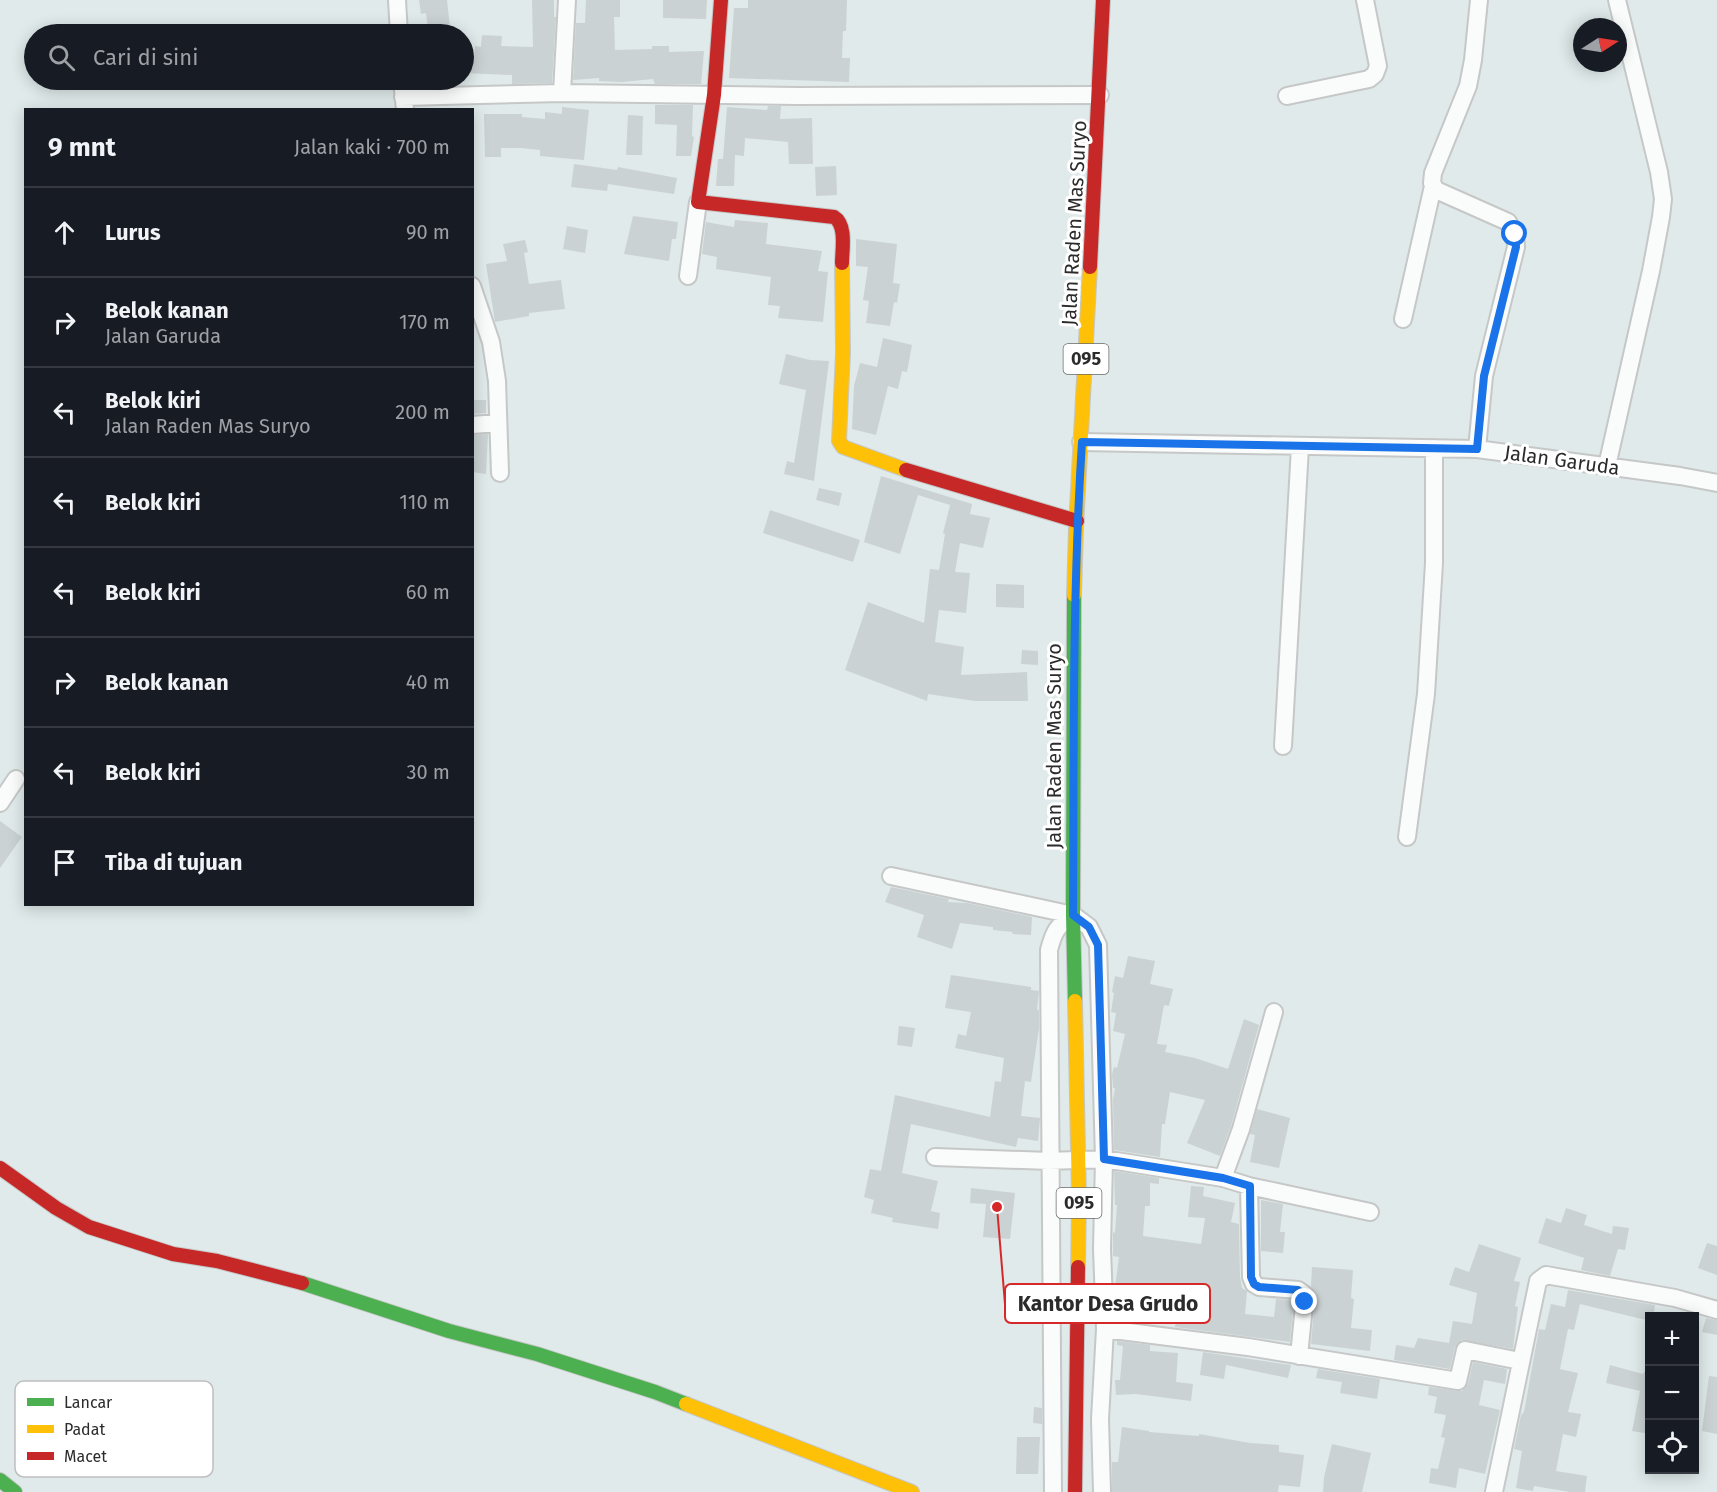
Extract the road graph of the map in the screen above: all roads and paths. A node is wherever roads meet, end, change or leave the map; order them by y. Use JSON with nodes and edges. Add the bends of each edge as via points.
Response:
{"nodes":[{"id":1,"x":397,"y":0,"type":"edge"},
{"id":2,"x":567,"y":0,"type":"edge"},
{"id":3,"x":721,"y":0,"type":"edge"},
{"id":4,"x":1103,"y":0,"type":"edge"},
{"id":5,"x":1365,"y":0,"type":"edge"},
{"id":6,"x":1479,"y":0,"type":"edge"},
{"id":7,"x":1617,"y":0,"type":"edge"},
{"id":8,"x":398,"y":24,"type":"edge"},
{"id":9,"x":562,"y":93,"type":"junction"},
{"id":10,"x":714,"y":95,"type":"junction"},
{"id":11,"x":1100,"y":95,"type":"junction"},
{"id":12,"x":1287,"y":96,"type":"dead end"},
{"id":13,"x":404,"y":103,"type":"edge"},
{"id":14,"x":1433,"y":186,"type":"junction"},
{"id":15,"x":698,"y":201,"type":"junction"},
{"id":16,"x":688,"y":276,"type":"dead end"},
{"id":17,"x":474,"y":292,"type":"edge"},
{"id":18,"x":1403,"y":319,"type":"dead end"},
{"id":19,"x":498,"y":423,"type":"junction"},
{"id":20,"x":474,"y":425,"type":"edge"},
{"id":21,"x":1082,"y":442,"type":"junction"},
{"id":22,"x":1300,"y":447,"type":"junction"},
{"id":23,"x":1434,"y":448,"type":"junction"},
{"id":24,"x":1477,"y":449,"type":"junction"},
{"id":25,"x":1607,"y":466,"type":"junction"},
{"id":26,"x":500,"y":473,"type":"dead end"},
{"id":27,"x":1717,"y":483,"type":"edge"},
{"id":28,"x":1077,"y":521,"type":"junction"},
{"id":29,"x":1283,"y":746,"type":"dead end"},
{"id":30,"x":16,"y":779,"type":"dead end"},
{"id":31,"x":0,"y":803,"type":"edge"},
{"id":32,"x":1407,"y":837,"type":"dead end"},
{"id":33,"x":891,"y":876,"type":"dead end"},
{"id":34,"x":1073,"y":915,"type":"junction"},
{"id":35,"x":1274,"y":1012,"type":"dead end"},
{"id":36,"x":935,"y":1157,"type":"dead end"},
{"id":37,"x":1104,"y":1159,"type":"junction"},
{"id":38,"x":1078,"y":1160,"type":"junction"},
{"id":39,"x":1049,"y":1161,"type":"junction"},
{"id":40,"x":0,"y":1168,"type":"edge"},
{"id":41,"x":1223,"y":1178,"type":"junction"},
{"id":42,"x":1250,"y":1186,"type":"junction"},
{"id":43,"x":1370,"y":1212,"type":"dead end"},
{"id":44,"x":1717,"y":1310,"type":"edge"},
{"id":45,"x":1105,"y":1329,"type":"junction"},
{"id":46,"x":1299,"y":1356,"type":"junction"},
{"id":47,"x":1520,"y":1361,"type":"junction"},
{"id":48,"x":0,"y":1480,"type":"edge"},
{"id":49,"x":15,"y":1492,"type":"edge"},
{"id":50,"x":912,"y":1492,"type":"edge"},
{"id":51,"x":1053,"y":1492,"type":"edge"},
{"id":52,"x":1075,"y":1492,"type":"edge"},
{"id":53,"x":1102,"y":1492,"type":"edge"},
{"id":54,"x":1494,"y":1492,"type":"edge"}],
"edges":[{"from":1,"to":8,"type":"street"},
{"from":2,"to":9,"type":"street"},
{"from":3,"to":10,"type":"street"},
{"from":4,"to":11,"type":"street","name":"Jalan Raden Mas Suryo","number":"095"},
{"from":5,"to":12,"type":"street","via":[[1378,66],[1376,74],[1369,79]]},
{"from":6,"to":14,"type":"street","via":[[1468,87],[1433,173]]},
{"from":7,"to":25,"type":"street","via":[[1663,199],[1651,271]]},
{"from":9,"to":10,"type":"street"},
{"from":9,"to":13,"type":"street"},
{"from":10,"to":11,"type":"street"},
{"from":10,"to":15,"type":"street"},
{"from":11,"to":21,"type":"street","name":"Jalan Raden Mas Suryo","number":"095"},
{"from":14,"to":18,"type":"street"},
{"from":14,"to":24,"type":"street","via":[[1508,222],[1515,234],[1516,247],[1484,376]]},
{"from":15,"to":16,"type":"street"},
{"from":15,"to":28,"type":"street","via":[[834,216],[839,220],[843,352],[838,434],[843,447]]},
{"from":17,"to":19,"type":"street","via":[[491,342]]},
{"from":19,"to":20,"type":"street"},
{"from":19,"to":26,"type":"street"},
{"from":21,"to":22,"type":"street","name":"Jalan Garuda"},
{"from":21,"to":28,"type":"street","name":"Jalan Raden Mas Suryo","number":"095"},
{"from":22,"to":23,"type":"street","name":"Jalan Garuda"},
{"from":22,"to":29,"type":"street"},
{"from":23,"to":24,"type":"street","name":"Jalan Garuda"},
{"from":23,"to":32,"type":"street","via":[[1434,563],[1426,694]]},
{"from":24,"to":25,"type":"street","name":"Jalan Garuda"},
{"from":25,"to":27,"type":"street","name":"Jalan Garuda"},
{"from":28,"to":34,"type":"street","name":"Jalan Raden Mas Suryo","number":"095"},
{"from":30,"to":31,"type":"street"},
{"from":33,"to":34,"type":"street"},
{"from":34,"to":37,"type":"street","via":[[1089,927],[1098,945]]},
{"from":34,"to":38,"type":"street","name":"Jalan Raden Mas Suryo","number":"095"},
{"from":34,"to":39,"type":"street","via":[[1059,924],[1049,950]]},
{"from":35,"to":41,"type":"street"},
{"from":36,"to":39,"type":"street"},
{"from":37,"to":38,"type":"street"},
{"from":37,"to":41,"type":"street"},
{"from":37,"to":45,"type":"street"},
{"from":38,"to":39,"type":"street"},
{"from":38,"to":52,"type":"street","name":"Jalan Raden Mas Suryo","number":"095"},
{"from":39,"to":51,"type":"street"},
{"from":40,"to":50,"type":"street","via":[[89,1227],[173,1254],[315,1286],[449,1331],[644,1388]]},
{"from":41,"to":42,"type":"street"},
{"from":42,"to":43,"type":"street"},
{"from":42,"to":46,"type":"street","via":[[1251,1277],[1259,1287],[1298,1290],[1305,1295]]},
{"from":44,"to":47,"type":"street","via":[[1675,1298],[1546,1275],[1538,1281]]},
{"from":45,"to":46,"type":"street"},
{"from":45,"to":53,"type":"street","via":[[1100,1419]]},
{"from":46,"to":47,"type":"street","via":[[1458,1381],[1465,1350]]},
{"from":47,"to":54,"type":"street"},
{"from":48,"to":49,"type":"street"}]}
